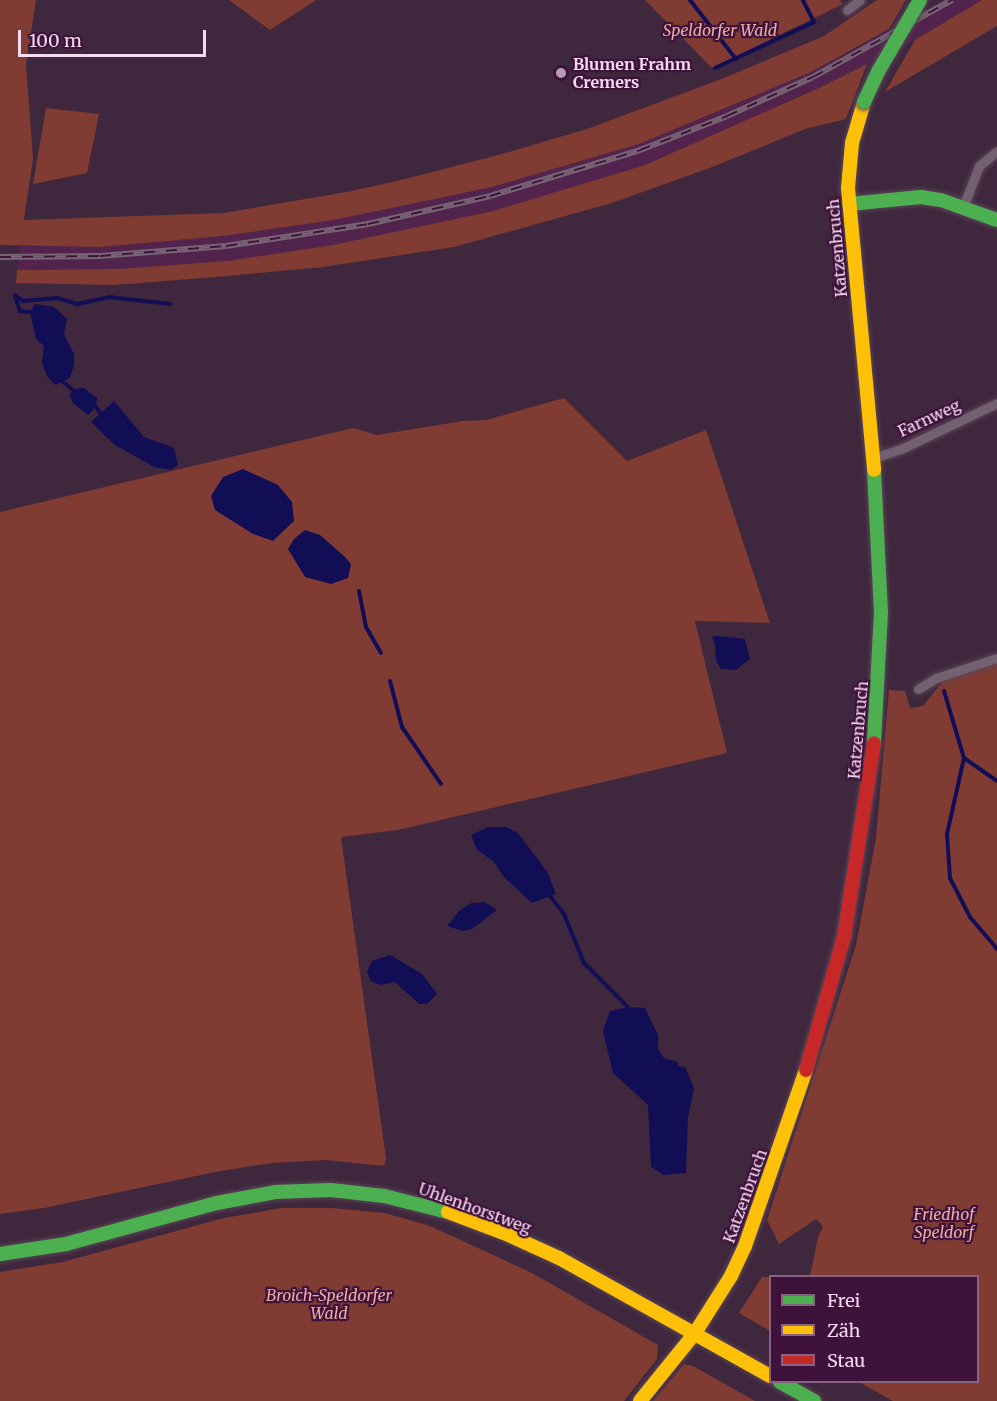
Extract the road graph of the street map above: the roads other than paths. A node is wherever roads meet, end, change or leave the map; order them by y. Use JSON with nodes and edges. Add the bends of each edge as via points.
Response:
{"nodes":[{"id":1,"x":860,"y":0,"type":"edge"},
{"id":2,"x":920,"y":0,"type":"edge"},
{"id":3,"x":847,"y":10,"type":"dead end"},
{"id":4,"x":997,"y":151,"type":"edge"},
{"id":5,"x":849,"y":204,"type":"junction"},
{"id":6,"x":963,"y":207,"type":"junction"},
{"id":7,"x":997,"y":220,"type":"edge"},
{"id":8,"x":997,"y":403,"type":"edge"},
{"id":9,"x":873,"y":458,"type":"junction"},
{"id":10,"x":997,"y":658,"type":"edge"},
{"id":11,"x":918,"y":689,"type":"dead end"},
{"id":12,"x":0,"y":1254,"type":"edge"},
{"id":13,"x":695,"y":1333,"type":"junction"},
{"id":14,"x":769,"y":1375,"type":"edge"},
{"id":15,"x":782,"y":1383,"type":"edge"},
{"id":16,"x":640,"y":1401,"type":"edge"},
{"id":17,"x":814,"y":1401,"type":"edge"}],
"edges":[{"from":1,"to":3,"type":"street"},
{"from":2,"to":5,"type":"street","name":"Katzenbruch","bridge":true,"via":[[864,102],[850,157]]},
{"from":4,"to":6,"type":"street","via":[[979,166]]},
{"from":5,"to":6,"type":"street","via":[[921,197]]},
{"from":5,"to":9,"type":"street","name":"Katzenbruch"},
{"from":6,"to":7,"type":"street"},
{"from":8,"to":9,"type":"street","name":"Farnweg","via":[[901,449]]},
{"from":9,"to":13,"type":"street","name":"Katzenbruch","via":[[881,612],[879,678],[872,763],[844,937],[830,994],[763,1199],[731,1276]]},
{"from":10,"to":11,"type":"street","via":[[936,678]]},
{"from":12,"to":13,"type":"street","name":"Uhlenhorstweg","via":[[66,1244],[218,1203],[275,1192],[331,1190],[432,1207],[504,1233],[559,1258]]},
{"from":13,"to":14,"type":"street","name":"Uhlenhorstweg"},
{"from":13,"to":16,"type":"street","name":"Katzenbruch"},
{"from":15,"to":17,"type":"street"}]}
